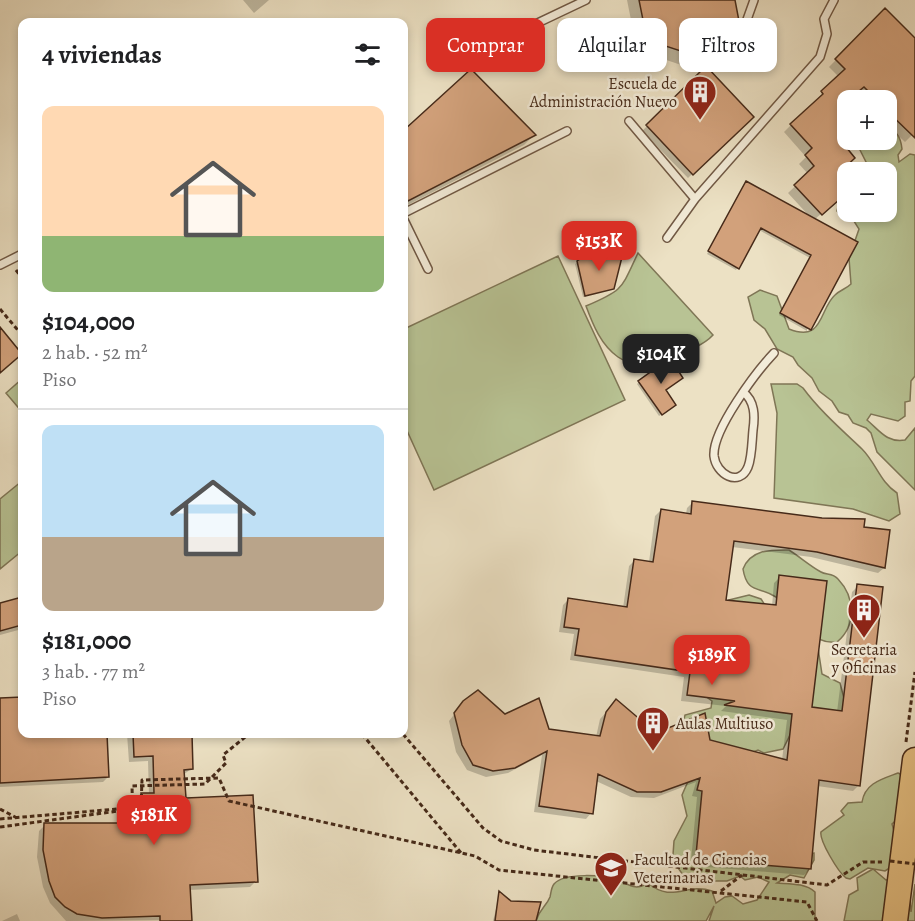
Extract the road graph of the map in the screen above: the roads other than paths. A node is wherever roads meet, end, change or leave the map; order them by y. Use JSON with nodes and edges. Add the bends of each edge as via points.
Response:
{"nodes":[{"id":1,"x":586,"y":0,"type":"edge"},
{"id":2,"x":754,"y":0,"type":"edge"},
{"id":3,"x":834,"y":0,"type":"edge"},
{"id":4,"x":748,"y":18,"type":"edge"},
{"id":5,"x":545,"y":19,"type":"edge"},
{"id":6,"x":628,"y":121,"type":"dead end"},
{"id":7,"x":567,"y":131,"type":"dead end"},
{"id":8,"x":695,"y":199,"type":"junction"},
{"id":9,"x":408,"y":211,"type":"edge"},
{"id":10,"x":408,"y":228,"type":"edge"},
{"id":11,"x":668,"y":238,"type":"dead end"},
{"id":12,"x":18,"y":256,"type":"edge"},
{"id":13,"x":0,"y":266,"type":"edge"},
{"id":14,"x":428,"y":269,"type":"dead end"},
{"id":15,"x":774,"y":353,"type":"dead end"},
{"id":16,"x":743,"y":392,"type":"junction"},
{"id":17,"x":915,"y":759,"type":"edge"},
{"id":18,"x":895,"y":921,"type":"edge"}],
"edges":[{"from":1,"to":5,"type":"lane"},
{"from":2,"to":4,"type":"lane"},
{"from":3,"to":8,"type":"lane","via":[[824,19],[827,34],[820,57]]},
{"from":6,"to":8,"type":"lane"},
{"from":7,"to":9,"type":"lane"},
{"from":8,"to":11,"type":"lane"},
{"from":10,"to":14,"type":"lane"},
{"from":12,"to":13,"type":"lane"},
{"from":15,"to":16,"type":"lane"},
{"from":16,"to":16,"type":"lane","via":[[718,438],[714,456],[723,475],[732,478],[748,467],[753,432],[754,410],[749,396]]},
{"from":17,"to":18,"type":"highway"}]}
